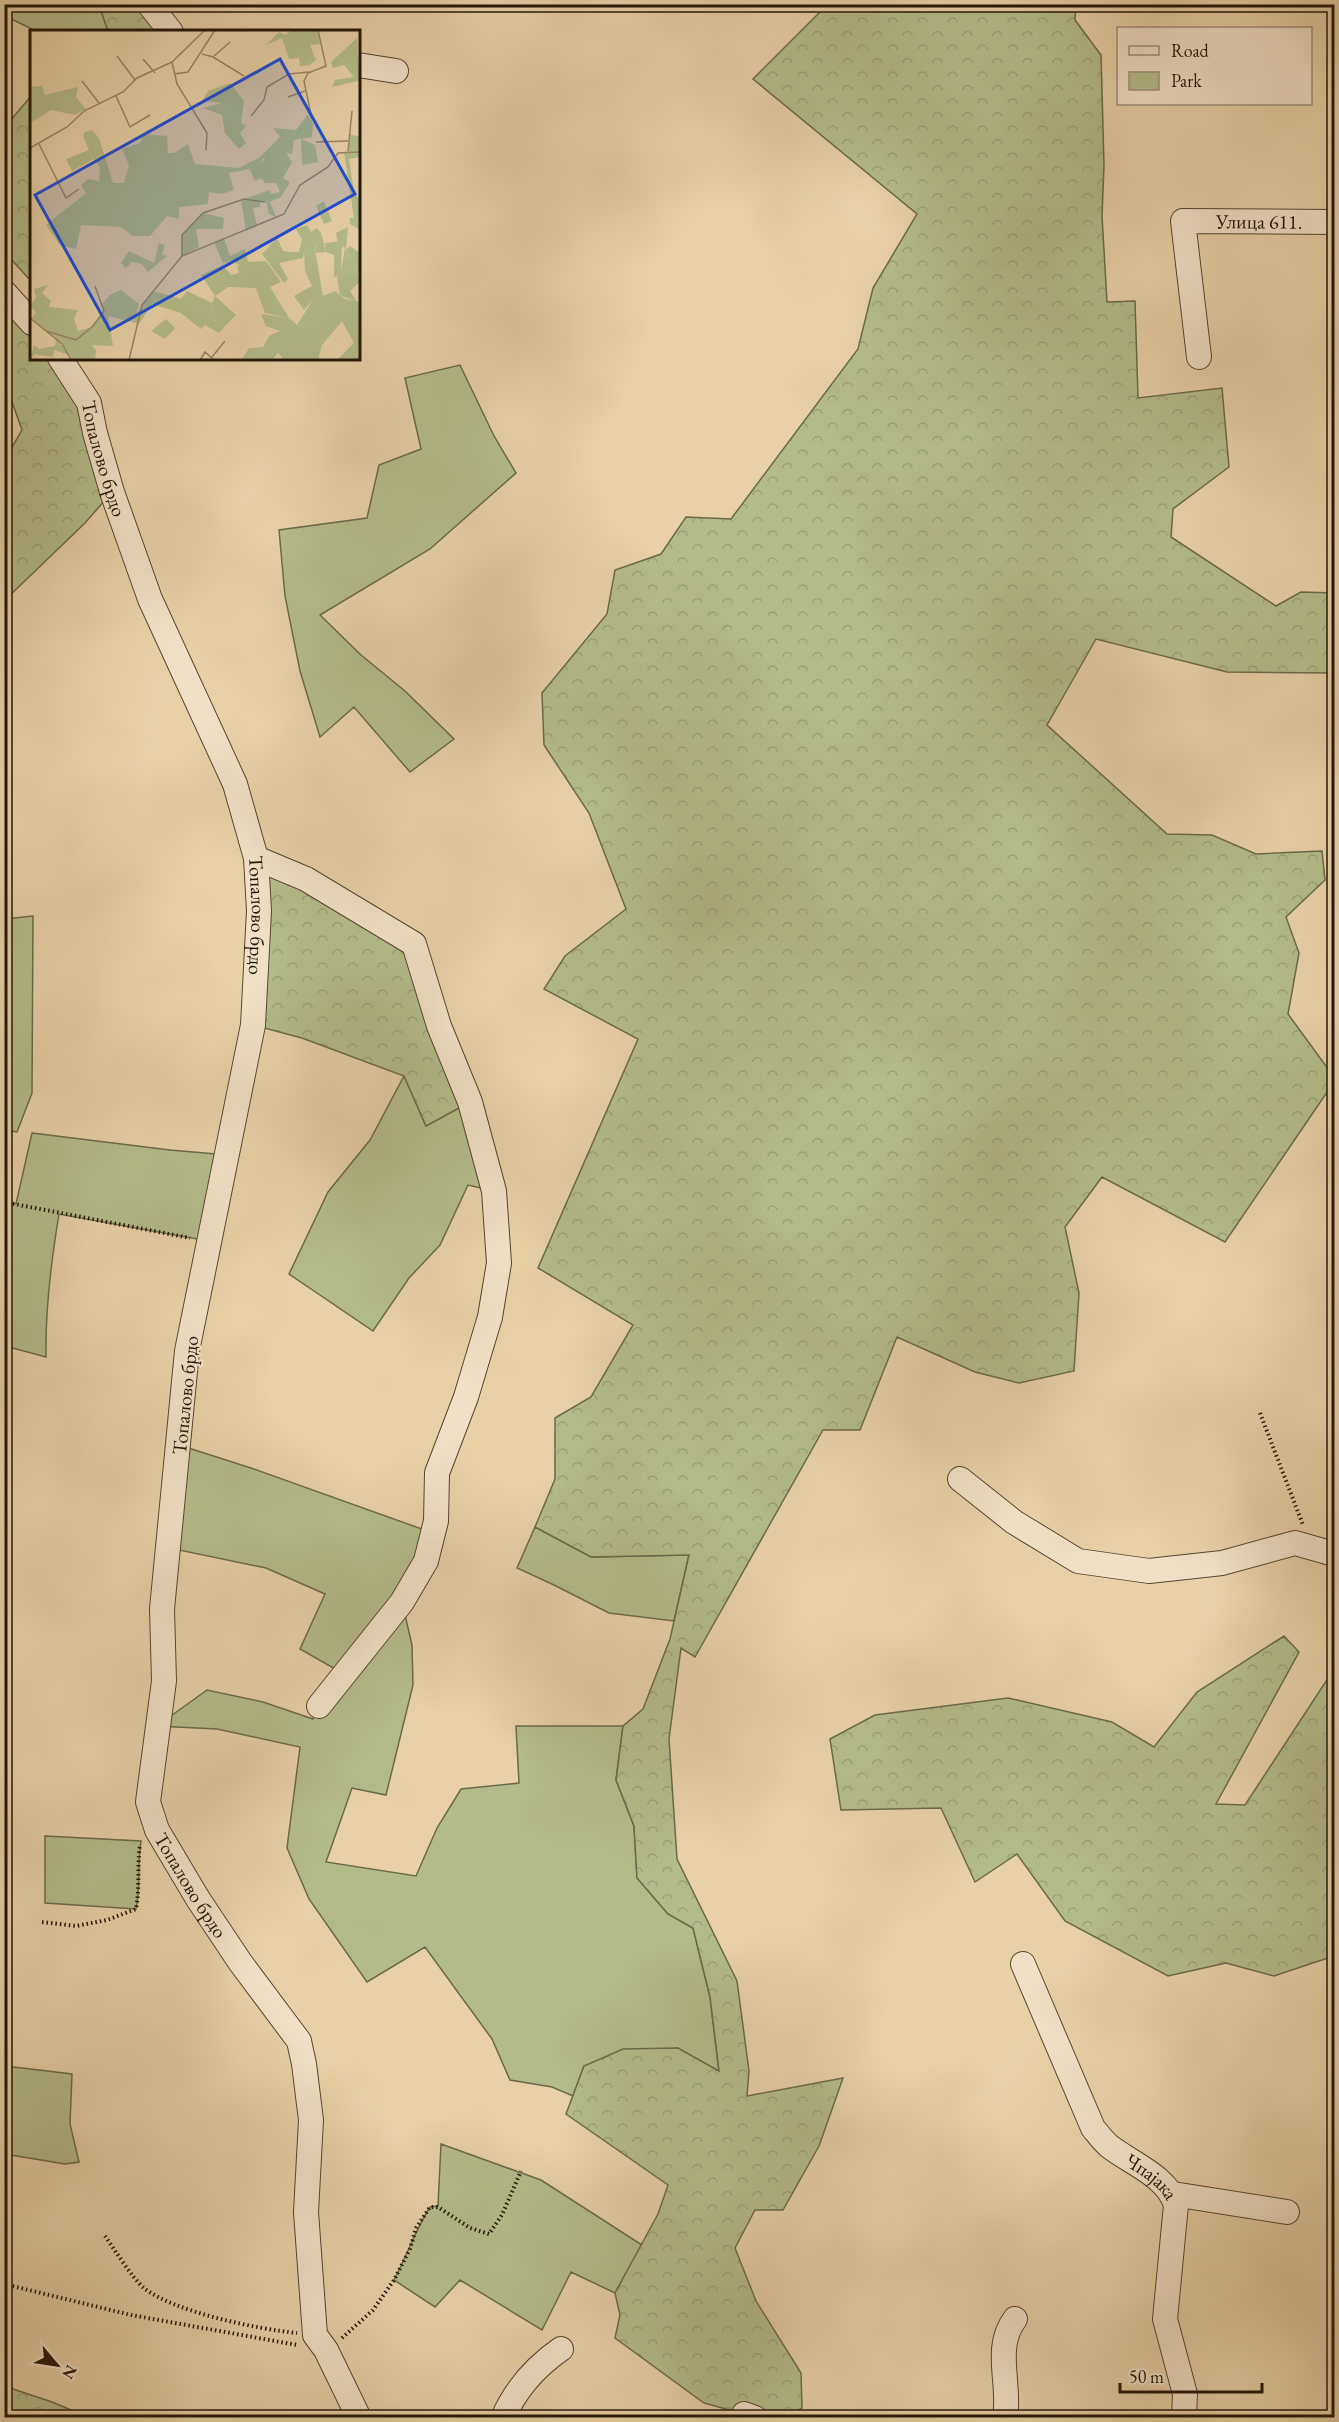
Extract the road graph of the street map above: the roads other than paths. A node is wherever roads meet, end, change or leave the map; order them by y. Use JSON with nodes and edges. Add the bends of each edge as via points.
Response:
{"nodes":[{"id":1,"x":149,"y":4,"type":"edge"},
{"id":2,"x":169,"y":30,"type":"edge"},
{"id":3,"x":360,"y":65,"type":"edge"},
{"id":4,"x":396,"y":71,"type":"dead end"},
{"id":5,"x":1335,"y":222,"type":"edge"},
{"id":6,"x":4,"y":292,"type":"edge"},
{"id":7,"x":30,"y":321,"type":"edge"},
{"id":8,"x":1199,"y":357,"type":"dead end"},
{"id":9,"x":61,"y":360,"type":"edge"},
{"id":10,"x":256,"y":858,"type":"junction"},
{"id":11,"x":960,"y":1479,"type":"dead end"},
{"id":12,"x":1323,"y":1551,"type":"edge"},
{"id":13,"x":319,"y":1706,"type":"dead end"},
{"id":14,"x":1023,"y":1964,"type":"dead end"},
{"id":15,"x":1173,"y":2193,"type":"junction"},
{"id":16,"x":1287,"y":2212,"type":"dead end"},
{"id":17,"x":1015,"y":2319,"type":"dead end"},
{"id":18,"x":561,"y":2349,"type":"dead end"},
{"id":19,"x":359,"y":2418,"type":"edge"},
{"id":20,"x":503,"y":2418,"type":"edge"},
{"id":21,"x":1005,"y":2418,"type":"edge"},
{"id":22,"x":1184,"y":2418,"type":"edge"}],
"edges":[{"from":1,"to":2,"type":"street"},
{"from":3,"to":4,"type":"street"},
{"from":5,"to":8,"type":"street","name":"Улица 611.","via":[[1183,221]]},
{"from":6,"to":7,"type":"street"},
{"from":9,"to":10,"type":"street","name":"Топалово брдо","via":[[89,403],[112,492],[150,599],[235,784]]},
{"from":10,"to":13,"type":"street","via":[[306,879],[414,944],[439,1026],[470,1102],[495,1191],[499,1263],[490,1317],[466,1397],[437,1473],[436,1521],[426,1561],[402,1602]]},
{"from":10,"to":19,"type":"street","name":"Топалово брдо","via":[[259,910],[253,1025],[187,1351],[162,1609],[164,1681],[148,1802],[156,1830],[234,1953],[299,2042],[311,2121],[306,2212],[321,2343]]},
{"from":11,"to":12,"type":"street","via":[[1014,1522],[1078,1561],[1149,1571],[1222,1563],[1295,1543]]},
{"from":14,"to":15,"type":"street","name":"Чпајака","via":[[1093,2128],[1107,2144]]},
{"from":15,"to":16,"type":"street"},
{"from":15,"to":22,"type":"street","name":"Чпајака","via":[[1176,2205],[1165,2319],[1185,2394]]},
{"from":17,"to":21,"type":"street","via":[[1008,2328],[1003,2355]]},
{"from":18,"to":20,"type":"street","via":[[540,2363],[524,2381]]}]}
